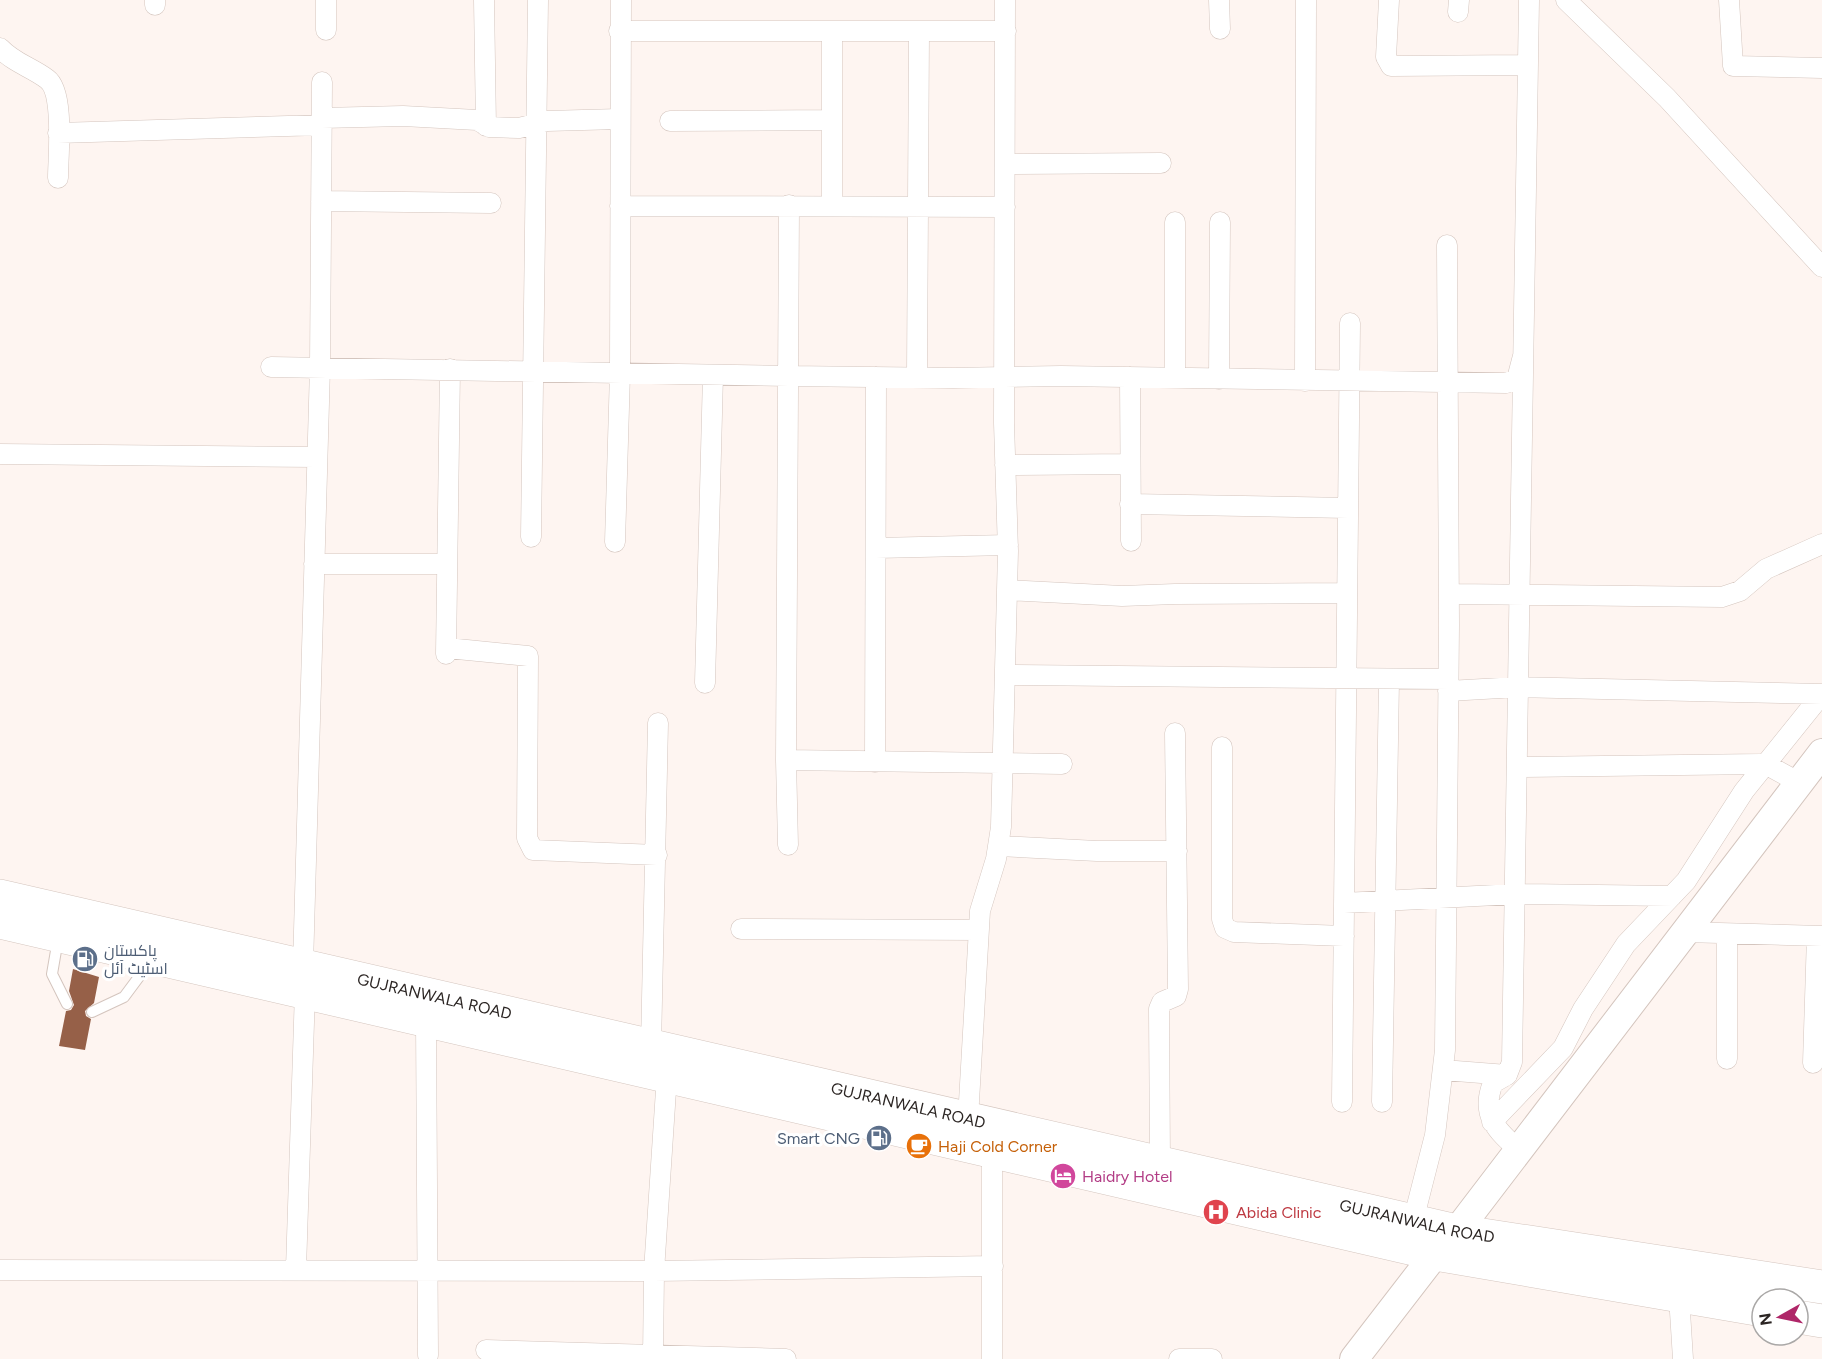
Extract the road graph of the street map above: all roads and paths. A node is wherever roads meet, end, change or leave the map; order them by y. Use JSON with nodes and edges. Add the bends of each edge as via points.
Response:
{"nodes":[{"id":1,"x":326,"y":0,"type":"edge"},
{"id":2,"x":484,"y":0,"type":"edge"},
{"id":3,"x":538,"y":0,"type":"edge"},
{"id":4,"x":621,"y":0,"type":"edge"},
{"id":5,"x":1005,"y":0,"type":"edge"},
{"id":6,"x":1219,"y":0,"type":"edge"},
{"id":7,"x":1306,"y":0,"type":"edge"},
{"id":8,"x":1389,"y":0,"type":"edge"},
{"id":9,"x":1529,"y":0,"type":"edge"},
{"id":10,"x":1566,"y":0,"type":"edge"},
{"id":11,"x":1730,"y":0,"type":"edge"},
{"id":12,"x":1220,"y":29,"type":"dead end"},
{"id":13,"x":326,"y":30,"type":"dead end"},
{"id":14,"x":619,"y":31,"type":"junction"},
{"id":15,"x":832,"y":31,"type":"junction"},
{"id":16,"x":919,"y":31,"type":"junction"},
{"id":17,"x":1006,"y":31,"type":"junction"},
{"id":18,"x":0,"y":48,"type":"edge"},
{"id":19,"x":1528,"y":65,"type":"junction"},
{"id":20,"x":1822,"y":68,"type":"edge"},
{"id":21,"x":322,"y":82,"type":"dead end"},
{"id":22,"x":620,"y":119,"type":"junction"},
{"id":23,"x":832,"y":120,"type":"junction"},
{"id":24,"x":670,"y":121,"type":"dead end"},
{"id":25,"x":322,"y":122,"type":"junction"},
{"id":26,"x":536,"y":123,"type":"junction"},
{"id":27,"x":486,"y":126,"type":"junction"},
{"id":28,"x":58,"y":133,"type":"junction"},
{"id":29,"x":1161,"y":163,"type":"dead end"},
{"id":30,"x":1005,"y":164,"type":"junction"},
{"id":31,"x":57,"y":178,"type":"dead end"},
{"id":32,"x":321,"y":201,"type":"junction"},
{"id":33,"x":491,"y":203,"type":"dead end"},
{"id":34,"x":789,"y":205,"type":"junction"},
{"id":35,"x":832,"y":205,"type":"junction"},
{"id":36,"x":620,"y":206,"type":"junction"},
{"id":37,"x":918,"y":206,"type":"junction"},
{"id":38,"x":1005,"y":207,"type":"junction"},
{"id":39,"x":1175,"y":222,"type":"dead end"},
{"id":40,"x":1220,"y":222,"type":"dead end"},
{"id":41,"x":1447,"y":245,"type":"dead end"},
{"id":42,"x":1822,"y":267,"type":"edge"},
{"id":43,"x":1350,"y":323,"type":"dead end"},
{"id":44,"x":1523,"y":356,"type":"junction"},
{"id":45,"x":271,"y":367,"type":"dead end"},
{"id":46,"x":320,"y":368,"type":"junction"},
{"id":47,"x":450,"y":369,"type":"junction"},
{"id":48,"x":532,"y":371,"type":"junction"},
{"id":49,"x":620,"y":373,"type":"junction"},
{"id":50,"x":713,"y":375,"type":"junction"},
{"id":51,"x":789,"y":376,"type":"junction"},
{"id":52,"x":876,"y":377,"type":"junction"},
{"id":53,"x":917,"y":377,"type":"junction"},
{"id":54,"x":1004,"y":377,"type":"junction"},
{"id":55,"x":1130,"y":377,"type":"junction"},
{"id":56,"x":1175,"y":378,"type":"junction"},
{"id":57,"x":1219,"y":379,"type":"junction"},
{"id":58,"x":1305,"y":381,"type":"junction"},
{"id":59,"x":1350,"y":381,"type":"junction"},
{"id":60,"x":1449,"y":381,"type":"junction"},
{"id":61,"x":0,"y":454,"type":"edge"},
{"id":62,"x":317,"y":457,"type":"junction"},
{"id":63,"x":1130,"y":464,"type":"junction"},
{"id":64,"x":1005,"y":465,"type":"junction"},
{"id":65,"x":1130,"y":504,"type":"junction"},
{"id":66,"x":1348,"y":508,"type":"junction"},
{"id":67,"x":531,"y":537,"type":"dead end"},
{"id":68,"x":1131,"y":541,"type":"dead end"},
{"id":69,"x":615,"y":542,"type":"dead end"},
{"id":70,"x":1822,"y":544,"type":"edge"},
{"id":71,"x":1008,"y":545,"type":"junction"},
{"id":72,"x":876,"y":548,"type":"junction"},
{"id":73,"x":314,"y":564,"type":"junction"},
{"id":74,"x":447,"y":564,"type":"junction"},
{"id":75,"x":1007,"y":590,"type":"junction"},
{"id":76,"x":1347,"y":593,"type":"junction"},
{"id":77,"x":1449,"y":594,"type":"junction"},
{"id":78,"x":1519,"y":594,"type":"junction"},
{"id":79,"x":1006,"y":675,"type":"junction"},
{"id":80,"x":1346,"y":680,"type":"junction"},
{"id":81,"x":1389,"y":680,"type":"junction"},
{"id":82,"x":705,"y":683,"type":"dead end"},
{"id":83,"x":1448,"y":685,"type":"junction"},
{"id":84,"x":1518,"y":687,"type":"junction"},
{"id":85,"x":658,"y":723,"type":"dead end"},
{"id":86,"x":1175,"y":733,"type":"dead end"},
{"id":87,"x":1222,"y":747,"type":"dead end"},
{"id":88,"x":1822,"y":753,"type":"edge"},
{"id":89,"x":786,"y":760,"type":"junction"},
{"id":90,"x":875,"y":762,"type":"junction"},
{"id":91,"x":1003,"y":764,"type":"junction"},
{"id":92,"x":1062,"y":764,"type":"dead end"},
{"id":93,"x":1767,"y":765,"type":"junction"},
{"id":94,"x":1517,"y":767,"type":"junction"},
{"id":95,"x":1800,"y":783,"type":"junction"},
{"id":96,"x":788,"y":845,"type":"dead end"},
{"id":97,"x":999,"y":846,"type":"junction"},
{"id":98,"x":1177,"y":851,"type":"junction"},
{"id":99,"x":657,"y":855,"type":"junction"},
{"id":100,"x":1515,"y":894,"type":"junction"},
{"id":101,"x":1675,"y":894,"type":"junction"},
{"id":102,"x":0,"y":896,"type":"edge"},
{"id":103,"x":1446,"y":898,"type":"junction"},
{"id":104,"x":1385,"y":901,"type":"junction"},
{"id":105,"x":1344,"y":903,"type":"junction"},
{"id":106,"x":0,"y":921,"type":"edge"},
{"id":107,"x":1693,"y":921,"type":"junction"},
{"id":108,"x":62,"y":923,"type":"junction"},
{"id":109,"x":741,"y":929,"type":"dead end"},
{"id":110,"x":980,"y":930,"type":"junction"},
{"id":111,"x":1727,"y":933,"type":"junction"},
{"id":112,"x":1344,"y":936,"type":"junction"},
{"id":113,"x":1819,"y":936,"type":"edge"},
{"id":114,"x":154,"y":957,"type":"junction"},
{"id":115,"x":304,"y":978,"type":"junction"},
{"id":116,"x":67,"y":1004,"type":"dead end"},
{"id":117,"x":92,"y":1012,"type":"dead end"},
{"id":118,"x":426,"y":1019,"type":"junction"},
{"id":119,"x":651,"y":1046,"type":"junction"},
{"id":120,"x":1727,"y":1059,"type":"dead end"},
{"id":121,"x":1813,"y":1063,"type":"dead end"},
{"id":122,"x":1443,"y":1070,"type":"junction"},
{"id":123,"x":667,"y":1074,"type":"junction"},
{"id":124,"x":1507,"y":1075,"type":"junction"},
{"id":125,"x":1342,"y":1102,"type":"dead end"},
{"id":126,"x":1382,"y":1102,"type":"dead end"},
{"id":127,"x":968,"y":1119,"type":"junction"},
{"id":128,"x":1492,"y":1122,"type":"junction"},
{"id":129,"x":992,"y":1150,"type":"junction"},
{"id":130,"x":1519,"y":1150,"type":"junction"},
{"id":131,"x":1160,"y":1163,"type":"junction"},
{"id":132,"x":1413,"y":1221,"type":"junction"},
{"id":133,"x":1446,"y":1242,"type":"junction"},
{"id":134,"x":993,"y":1266,"type":"junction"},
{"id":135,"x":296,"y":1269,"type":"junction"},
{"id":136,"x":427,"y":1269,"type":"junction"},
{"id":137,"x":0,"y":1270,"type":"edge"},
{"id":138,"x":654,"y":1271,"type":"junction"},
{"id":139,"x":1822,"y":1287,"type":"edge"},
{"id":140,"x":1679,"y":1296,"type":"junction"},
{"id":141,"x":1750,"y":1308,"type":"edge"},
{"id":142,"x":486,"y":1350,"type":"dead end"},
{"id":143,"x":428,"y":1355,"type":"dead end"},
{"id":144,"x":653,"y":1357,"type":"edge"},
{"id":145,"x":786,"y":1359,"type":"edge"},
{"id":146,"x":992,"y":1359,"type":"edge"},
{"id":147,"x":1179,"y":1359,"type":"edge"},
{"id":148,"x":1212,"y":1359,"type":"edge"},
{"id":149,"x":1354,"y":1359,"type":"edge"},
{"id":150,"x":1683,"y":1359,"type":"edge"}],
"edges":[{"from":1,"to":13,"type":"street"},
{"from":2,"to":27,"type":"street"},
{"from":3,"to":26,"type":"street"},
{"from":4,"to":14,"type":"street"},
{"from":5,"to":17,"type":"street"},
{"from":6,"to":12,"type":"street"},
{"from":7,"to":58,"type":"street"},
{"from":8,"to":19,"type":"street","via":[[1386,57],[1390,66]]},
{"from":9,"to":19,"type":"street"},
{"from":10,"to":42,"type":"street","via":[[1667,98]]},
{"from":11,"to":20,"type":"street","via":[[1733,66]]},
{"from":14,"to":15,"type":"street"},
{"from":14,"to":22,"type":"street"},
{"from":15,"to":16,"type":"street"},
{"from":15,"to":23,"type":"street"},
{"from":16,"to":17,"type":"street"},
{"from":16,"to":37,"type":"street"},
{"from":17,"to":30,"type":"street"},
{"from":18,"to":28,"type":"street","via":[[15,62],[51,82],[57,102]]},
{"from":19,"to":44,"type":"street"},
{"from":21,"to":25,"type":"street"},
{"from":22,"to":26,"type":"street"},
{"from":22,"to":36,"type":"street"},
{"from":23,"to":24,"type":"street"},
{"from":23,"to":35,"type":"street"},
{"from":25,"to":27,"type":"street","via":[[403,116],[477,120]]},
{"from":25,"to":28,"type":"street"},
{"from":25,"to":32,"type":"street"},
{"from":26,"to":27,"type":"street","via":[[525,127]]},
{"from":26,"to":48,"type":"street"},
{"from":28,"to":31,"type":"street"},
{"from":29,"to":30,"type":"street"},
{"from":30,"to":38,"type":"street"},
{"from":32,"to":33,"type":"street"},
{"from":32,"to":46,"type":"street"},
{"from":34,"to":35,"type":"street"},
{"from":34,"to":36,"type":"street"},
{"from":34,"to":51,"type":"street"},
{"from":35,"to":37,"type":"street"},
{"from":36,"to":49,"type":"street"},
{"from":37,"to":38,"type":"street"},
{"from":37,"to":53,"type":"street"},
{"from":38,"to":54,"type":"street"},
{"from":39,"to":56,"type":"street"},
{"from":40,"to":57,"type":"street"},
{"from":41,"to":60,"type":"street"},
{"from":43,"to":59,"type":"street"},
{"from":44,"to":60,"type":"street","via":[[1517,379],[1510,383]]},
{"from":44,"to":78,"type":"street"},
{"from":45,"to":46,"type":"street"},
{"from":46,"to":47,"type":"street"},
{"from":46,"to":62,"type":"street"},
{"from":47,"to":48,"type":"street"},
{"from":47,"to":74,"type":"street"},
{"from":48,"to":49,"type":"street"},
{"from":48,"to":67,"type":"street"},
{"from":49,"to":50,"type":"street"},
{"from":49,"to":69,"type":"street"},
{"from":50,"to":51,"type":"street"},
{"from":50,"to":82,"type":"street"},
{"from":51,"to":52,"type":"street"},
{"from":51,"to":89,"type":"street"},
{"from":52,"to":53,"type":"street"},
{"from":52,"to":72,"type":"street"},
{"from":53,"to":54,"type":"street"},
{"from":54,"to":55,"type":"street"},
{"from":54,"to":64,"type":"street"},
{"from":55,"to":56,"type":"street"},
{"from":55,"to":63,"type":"street"},
{"from":56,"to":57,"type":"street"},
{"from":57,"to":58,"type":"street"},
{"from":58,"to":59,"type":"street"},
{"from":59,"to":60,"type":"street"},
{"from":59,"to":66,"type":"street"},
{"from":60,"to":77,"type":"street"},
{"from":61,"to":62,"type":"street"},
{"from":62,"to":73,"type":"street"},
{"from":63,"to":64,"type":"street"},
{"from":63,"to":65,"type":"street"},
{"from":64,"to":71,"type":"street"},
{"from":65,"to":66,"type":"street"},
{"from":65,"to":68,"type":"street"},
{"from":66,"to":76,"type":"street"},
{"from":70,"to":78,"type":"street","via":[[1766,569],[1740,591],[1722,597]]},
{"from":71,"to":72,"type":"street"},
{"from":71,"to":75,"type":"street"},
{"from":72,"to":90,"type":"street"},
{"from":73,"to":74,"type":"street"},
{"from":73,"to":115,"type":"street"},
{"from":74,"to":99,"type":"street","via":[[446,651],[528,656],[527,838],[533,850]]},
{"from":75,"to":76,"type":"street","via":[[1151,596]]},
{"from":75,"to":79,"type":"street"},
{"from":76,"to":80,"type":"street"},
{"from":77,"to":78,"type":"street"},
{"from":77,"to":83,"type":"street"},
{"from":78,"to":84,"type":"street"},
{"from":79,"to":80,"type":"street"},
{"from":79,"to":91,"type":"street"},
{"from":80,"to":81,"type":"street"},
{"from":80,"to":105,"type":"street"},
{"from":81,"to":83,"type":"street"},
{"from":81,"to":104,"type":"street"},
{"from":83,"to":84,"type":"street"},
{"from":83,"to":103,"type":"street"},
{"from":84,"to":93,"type":"street","via":[[1822,694]]},
{"from":84,"to":94,"type":"street"},
{"from":85,"to":99,"type":"street"},
{"from":86,"to":98,"type":"street"},
{"from":87,"to":112,"type":"street","via":[[1225,928],[1234,932]]},
{"from":88,"to":95,"type":"main road"},
{"from":89,"to":90,"type":"street"},
{"from":89,"to":96,"type":"street"},
{"from":90,"to":91,"type":"street"},
{"from":91,"to":92,"type":"street"},
{"from":91,"to":97,"type":"street"},
{"from":93,"to":94,"type":"street"},
{"from":93,"to":95,"type":"street"},
{"from":93,"to":101,"type":"street","via":[[1744,791]]},
{"from":94,"to":100,"type":"street"},
{"from":95,"to":107,"type":"main road"},
{"from":97,"to":98,"type":"street"},
{"from":97,"to":110,"type":"street","via":[[980,911]]},
{"from":98,"to":131,"type":"street","via":[[1178,989],[1176,996],[1162,1002],[1159,1009]]},
{"from":99,"to":119,"type":"street"},
{"from":100,"to":101,"type":"street"},
{"from":100,"to":103,"type":"street"},
{"from":100,"to":124,"type":"street","via":[[1512,1062]]},
{"from":101,"to":107,"type":"street"},
{"from":101,"to":128,"type":"street","via":[[1626,944],[1583,1009],[1563,1048]]},
{"from":102,"to":108,"type":"highway","name":"GUJRANWALA ROAD"},
{"from":103,"to":104,"type":"street"},
{"from":103,"to":122,"type":"street"},
{"from":104,"to":105,"type":"street"},
{"from":104,"to":126,"type":"street"},
{"from":105,"to":112,"type":"street"},
{"from":106,"to":108,"type":"highway","name":"GUJRANWALA ROAD"},
{"from":107,"to":111,"type":"street"},
{"from":107,"to":130,"type":"main road"},
{"from":108,"to":114,"type":"highway","name":"GUJRANWALA ROAD"},
{"from":108,"to":115,"type":"highway","name":"GUJRANWALA ROAD"},
{"from":108,"to":116,"type":"lane","via":[[52,974]]},
{"from":109,"to":110,"type":"street"},
{"from":110,"to":127,"type":"street"},
{"from":111,"to":113,"type":"street"},
{"from":111,"to":120,"type":"street"},
{"from":112,"to":125,"type":"street"},
{"from":113,"to":121,"type":"street"},
{"from":114,"to":115,"type":"highway","name":"GUJRANWALA ROAD"},
{"from":114,"to":117,"type":"lane","via":[[124,997]]},
{"from":115,"to":118,"type":"highway","name":"GUJRANWALA ROAD"},
{"from":115,"to":119,"type":"highway","name":"GUJRANWALA ROAD"},
{"from":115,"to":135,"type":"street"},
{"from":118,"to":123,"type":"highway","name":"GUJRANWALA ROAD"},
{"from":118,"to":136,"type":"street"},
{"from":119,"to":127,"type":"highway","name":"GUJRANWALA ROAD"},
{"from":122,"to":124,"type":"street"},
{"from":122,"to":132,"type":"street","via":[[1435,1135]]},
{"from":123,"to":129,"type":"highway","name":"GUJRANWALA ROAD"},
{"from":123,"to":138,"type":"street"},
{"from":124,"to":128,"type":"street","via":[[1491,1088]]},
{"from":127,"to":131,"type":"highway","name":"GUJRANWALA ROAD"},
{"from":128,"to":130,"type":"street"},
{"from":129,"to":133,"type":"highway","name":"GUJRANWALA ROAD"},
{"from":129,"to":134,"type":"street"},
{"from":130,"to":133,"type":"main road"},
{"from":131,"to":132,"type":"highway","name":"GUJRANWALA ROAD"},
{"from":132,"to":133,"type":"highway","name":"GUJRANWALA ROAD"},
{"from":133,"to":139,"type":"highway","name":"GUJRANWALA ROAD"},
{"from":133,"to":140,"type":"highway","name":"GUJRANWALA ROAD"},
{"from":133,"to":149,"type":"main road"},
{"from":134,"to":138,"type":"street"},
{"from":134,"to":146,"type":"street"},
{"from":135,"to":136,"type":"street"},
{"from":135,"to":137,"type":"street"},
{"from":136,"to":138,"type":"street"},
{"from":136,"to":143,"type":"street"},
{"from":138,"to":144,"type":"street"},
{"from":140,"to":141,"type":"highway","name":"GUJRANWALA ROAD"},
{"from":140,"to":150,"type":"street"},
{"from":142,"to":144,"type":"street"},
{"from":144,"to":145,"type":"street"},
{"from":147,"to":148,"type":"street"}]}
